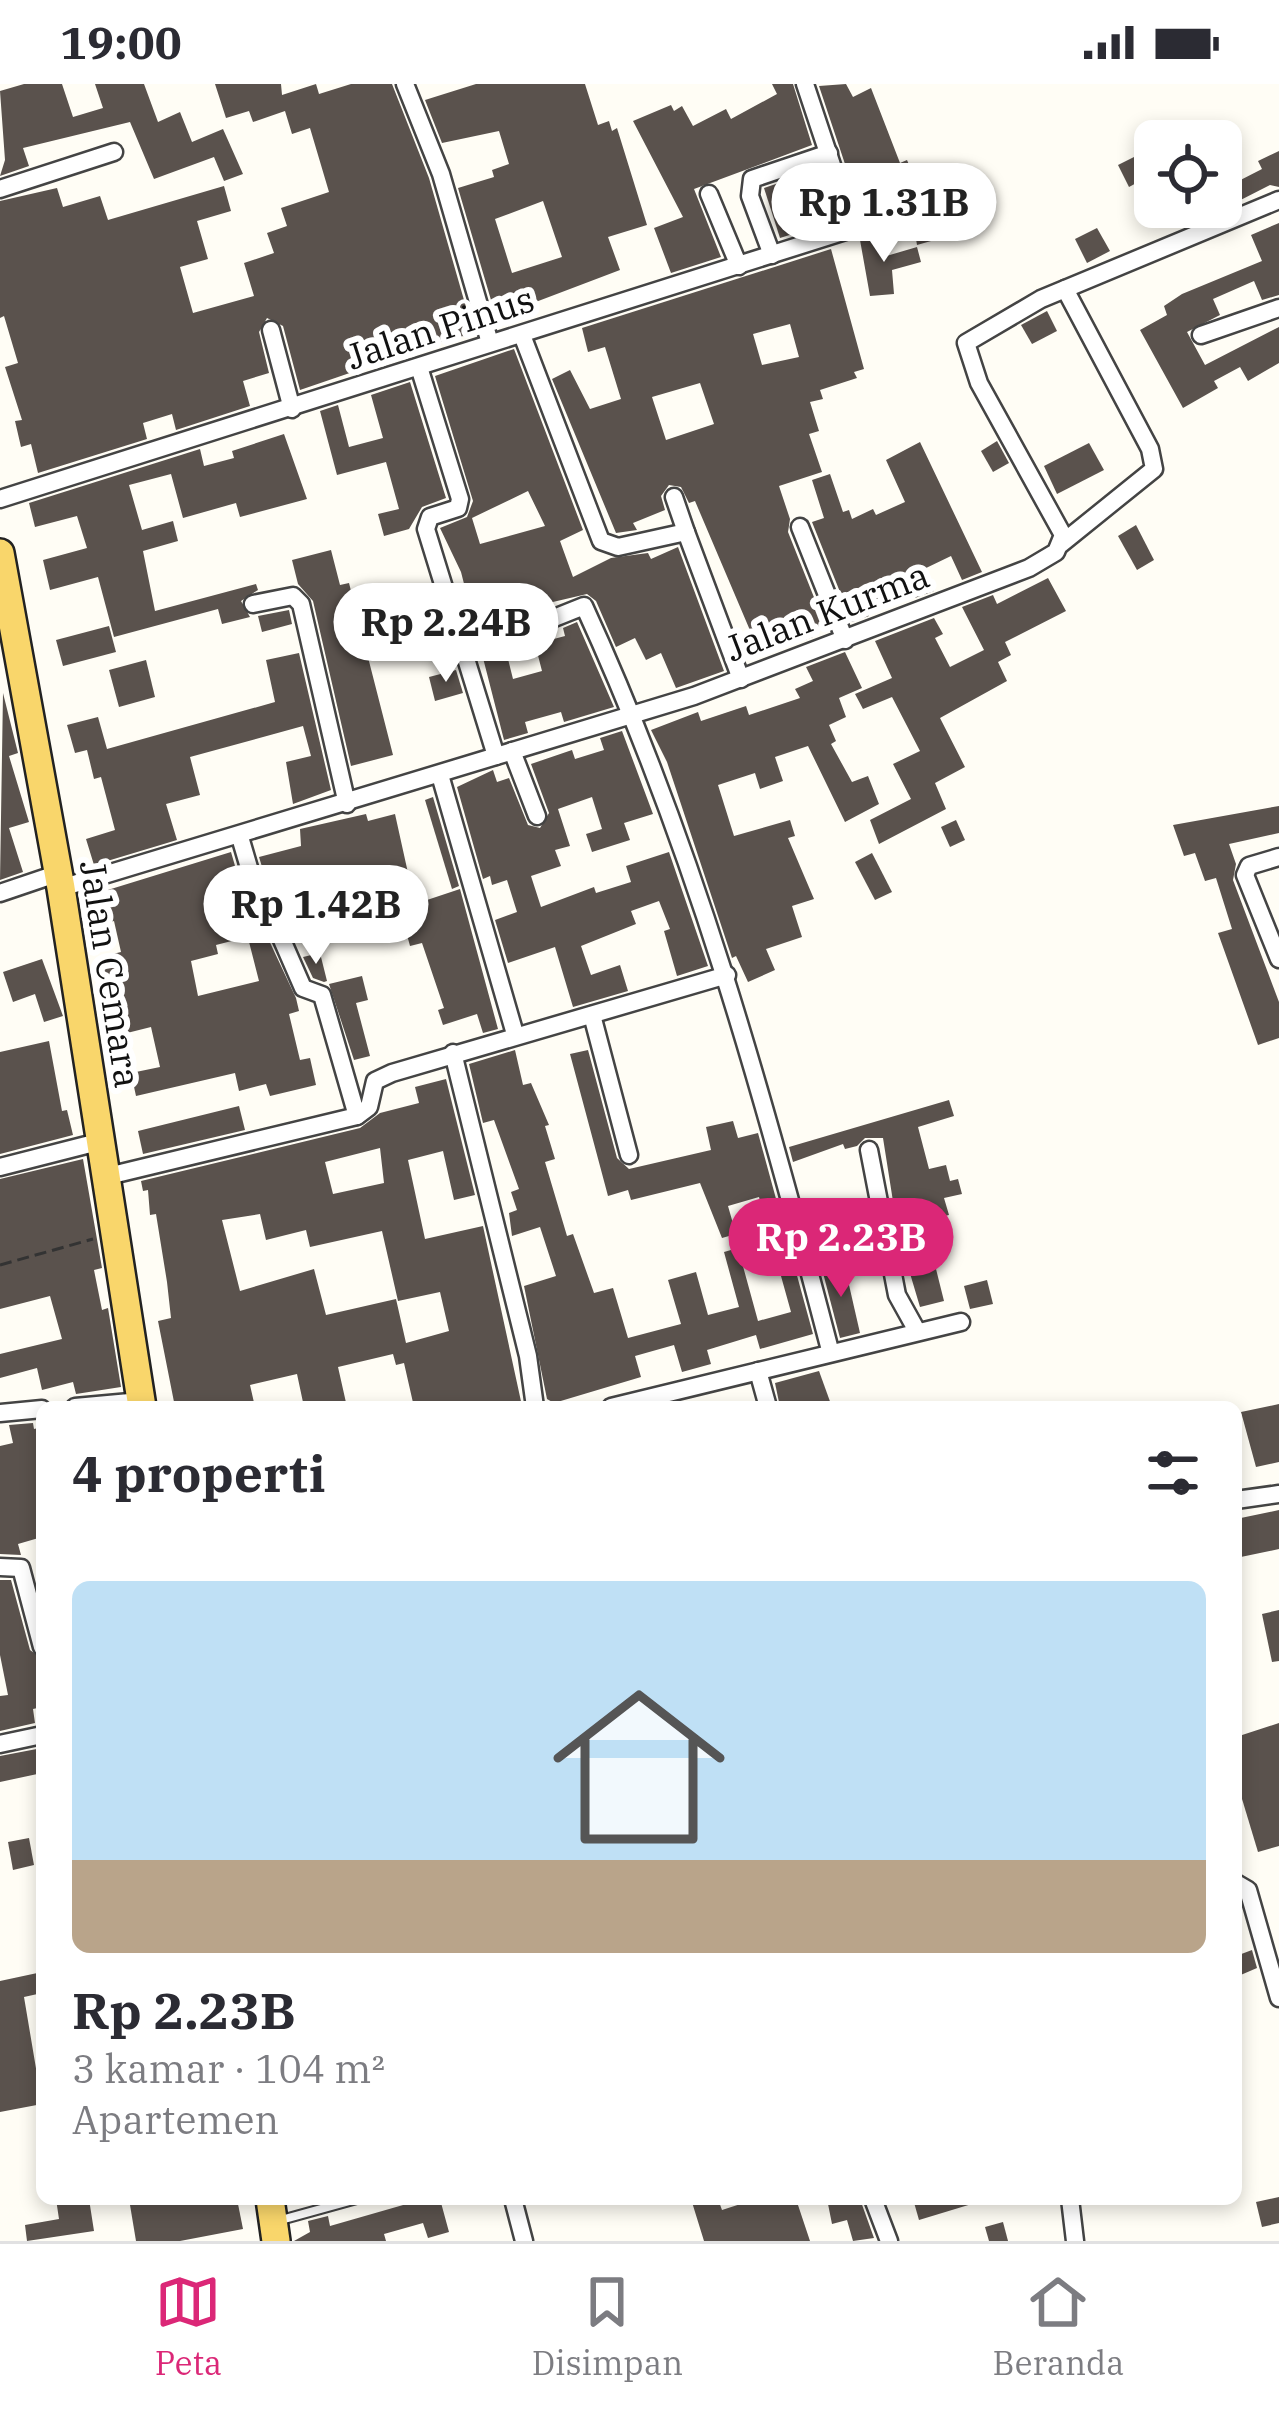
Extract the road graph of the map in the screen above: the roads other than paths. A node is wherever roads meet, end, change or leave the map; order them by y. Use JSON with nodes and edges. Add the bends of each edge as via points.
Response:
{"nodes":[{"id":1,"x":405,"y":84,"type":"edge"},
{"id":2,"x":806,"y":84,"type":"edge"},
{"id":3,"x":114,"y":152,"type":"dead end"},
{"id":4,"x":829,"y":153,"type":"junction"},
{"id":5,"x":0,"y":189,"type":"edge"},
{"id":6,"x":709,"y":194,"type":"dead end"},
{"id":7,"x":1279,"y":200,"type":"edge"},
{"id":8,"x":899,"y":214,"type":"dead end"},
{"id":9,"x":853,"y":228,"type":"junction"},
{"id":10,"x":772,"y":255,"type":"junction"},
{"id":11,"x":740,"y":266,"type":"junction"},
{"id":12,"x":1065,"y":289,"type":"junction"},
{"id":13,"x":1279,"y":308,"type":"edge"},
{"id":14,"x":271,"y":330,"type":"dead end"},
{"id":15,"x":1201,"y":334,"type":"dead end"},
{"id":16,"x":522,"y":335,"type":"junction"},
{"id":17,"x":490,"y":344,"type":"junction"},
{"id":18,"x":419,"y":367,"type":"junction"},
{"id":19,"x":292,"y":409,"type":"junction"},
{"id":20,"x":674,"y":497,"type":"dead end"},
{"id":21,"x":0,"y":499,"type":"edge"},
{"id":22,"x":800,"y":526,"type":"dead end"},
{"id":23,"x":686,"y":532,"type":"junction"},
{"id":24,"x":1061,"y":544,"type":"junction"},
{"id":25,"x":0,"y":553,"type":"edge"},
{"id":26,"x":253,"y":604,"type":"dead end"},
{"id":27,"x":554,"y":617,"type":"dead end"},
{"id":28,"x":845,"y":640,"type":"junction"},
{"id":29,"x":741,"y":679,"type":"junction"},
{"id":30,"x":631,"y":715,"type":"junction"},
{"id":31,"x":504,"y":753,"type":"junction"},
{"id":32,"x":440,"y":775,"type":"junction"},
{"id":33,"x":347,"y":804,"type":"junction"},
{"id":34,"x":537,"y":816,"type":"dead end"},
{"id":35,"x":240,"y":837,"type":"junction"},
{"id":36,"x":1279,"y":857,"type":"edge"},
{"id":37,"x":60,"y":881,"type":"junction"},
{"id":38,"x":0,"y":893,"type":"edge"},
{"id":39,"x":1279,"y":959,"type":"edge"},
{"id":40,"x":727,"y":976,"type":"junction"},
{"id":41,"x":592,"y":1015,"type":"junction"},
{"id":42,"x":515,"y":1034,"type":"junction"},
{"id":43,"x":453,"y":1053,"type":"junction"},
{"id":44,"x":356,"y":1116,"type":"junction"},
{"id":45,"x":102,"y":1141,"type":"junction"},
{"id":46,"x":868,"y":1150,"type":"dead end"},
{"id":47,"x":629,"y":1155,"type":"dead end"},
{"id":48,"x":0,"y":1167,"type":"edge"},
{"id":49,"x":108,"y":1176,"type":"junction"},
{"id":50,"x":962,"y":1322,"type":"dead end"},
{"id":51,"x":917,"y":1330,"type":"junction"},
{"id":52,"x":830,"y":1350,"type":"junction"},
{"id":53,"x":758,"y":1371,"type":"junction"},
{"id":54,"x":141,"y":1401,"type":"edge"},
{"id":55,"x":534,"y":1401,"type":"edge"},
{"id":56,"x":636,"y":1401,"type":"edge"},
{"id":57,"x":766,"y":1401,"type":"edge"},
{"id":58,"x":36,"y":1410,"type":"edge"},
{"id":59,"x":0,"y":1413,"type":"edge"},
{"id":60,"x":1279,"y":1494,"type":"edge"},
{"id":61,"x":1242,"y":1499,"type":"edge"},
{"id":62,"x":0,"y":1567,"type":"edge"},
{"id":63,"x":36,"y":1624,"type":"edge"},
{"id":64,"x":36,"y":1736,"type":"edge"},
{"id":65,"x":0,"y":1744,"type":"edge"},
{"id":66,"x":1242,"y":1886,"type":"edge"},
{"id":67,"x":1279,"y":1998,"type":"edge"},
{"id":68,"x":339,"y":2205,"type":"edge"},
{"id":69,"x":515,"y":2205,"type":"edge"},
{"id":70,"x":875,"y":2205,"type":"edge"},
{"id":71,"x":1071,"y":2205,"type":"edge"},
{"id":72,"x":272,"y":2228,"type":"edge"},
{"id":73,"x":524,"y":2241,"type":"edge"},
{"id":74,"x":889,"y":2241,"type":"edge"},
{"id":75,"x":1076,"y":2241,"type":"edge"}],
"edges":[{"from":1,"to":17,"type":"street"},
{"from":2,"to":4,"type":"street"},
{"from":3,"to":5,"type":"street"},
{"from":4,"to":9,"type":"street"},
{"from":4,"to":10,"type":"street","via":[[752,179],[750,196]]},
{"from":6,"to":11,"type":"street"},
{"from":7,"to":12,"type":"street"},
{"from":8,"to":9,"type":"street","name":"Jalan Pinus"},
{"from":9,"to":10,"type":"street","name":"Jalan Pinus"},
{"from":10,"to":11,"type":"street","name":"Jalan Pinus"},
{"from":11,"to":16,"type":"street","name":"Jalan Pinus"},
{"from":12,"to":24,"type":"street","name":"Jalan Kurma","via":[[1154,469]]},
{"from":12,"to":24,"type":"street","via":[[992,325],[964,352],[1060,524]]},
{"from":13,"to":15,"type":"street"},
{"from":14,"to":19,"type":"street"},
{"from":16,"to":17,"type":"street","name":"Jalan Pinus"},
{"from":16,"to":23,"type":"street","via":[[601,541],[617,547]]},
{"from":17,"to":18,"type":"street","name":"Jalan Pinus"},
{"from":18,"to":19,"type":"street","name":"Jalan Pinus"},
{"from":18,"to":31,"type":"street","via":[[460,499],[458,508],[430,517],[426,529]]},
{"from":19,"to":21,"type":"street","name":"Jalan Pinus"},
{"from":20,"to":23,"type":"street"},
{"from":22,"to":28,"type":"street"},
{"from":23,"to":29,"type":"street"},
{"from":24,"to":28,"type":"street","name":"Jalan Kurma","via":[[1012,576]]},
{"from":25,"to":37,"type":"main road","name":"Jalan Cemara"},
{"from":26,"to":33,"type":"street","via":[[292,596],[301,604]]},
{"from":27,"to":30,"type":"street","via":[[584,607]]},
{"from":28,"to":29,"type":"street","name":"Jalan Kurma"},
{"from":29,"to":30,"type":"street","name":"Jalan Kurma"},
{"from":30,"to":31,"type":"street","name":"Jalan Kurma"},
{"from":30,"to":40,"type":"street"},
{"from":31,"to":32,"type":"street","name":"Jalan Kurma"},
{"from":31,"to":34,"type":"street"},
{"from":32,"to":33,"type":"street","name":"Jalan Kurma"},
{"from":32,"to":42,"type":"street"},
{"from":33,"to":35,"type":"street","name":"Jalan Kurma"},
{"from":35,"to":37,"type":"street","name":"Jalan Kurma"},
{"from":35,"to":44,"type":"street","via":[[285,956],[303,988],[322,995]]},
{"from":36,"to":39,"type":"street","via":[[1249,866],[1245,875]]},
{"from":37,"to":38,"type":"street","name":"Jalan Kurma"},
{"from":37,"to":45,"type":"main road","name":"Jalan Cemara"},
{"from":40,"to":41,"type":"street"},
{"from":40,"to":52,"type":"street"},
{"from":41,"to":42,"type":"street"},
{"from":41,"to":47,"type":"street"},
{"from":42,"to":43,"type":"street"},
{"from":43,"to":44,"type":"street","via":[[379,1078],[369,1107]]},
{"from":43,"to":55,"type":"street"},
{"from":44,"to":49,"type":"street"},
{"from":45,"to":48,"type":"street"},
{"from":45,"to":49,"type":"main road","name":"Jalan Cemara"},
{"from":46,"to":51,"type":"street","via":[[898,1295]]},
{"from":49,"to":54,"type":"main road","name":"Jalan Cemara"},
{"from":50,"to":51,"type":"street"},
{"from":51,"to":52,"type":"street"},
{"from":52,"to":53,"type":"street"},
{"from":53,"to":56,"type":"street"},
{"from":53,"to":57,"type":"street"},
{"from":58,"to":59,"type":"street"},
{"from":60,"to":61,"type":"street"},
{"from":62,"to":63,"type":"street","via":[[21,1568]]},
{"from":64,"to":65,"type":"street"},
{"from":66,"to":67,"type":"street"},
{"from":68,"to":72,"type":"lane"},
{"from":69,"to":73,"type":"street"},
{"from":70,"to":74,"type":"street"},
{"from":71,"to":75,"type":"street"}]}
